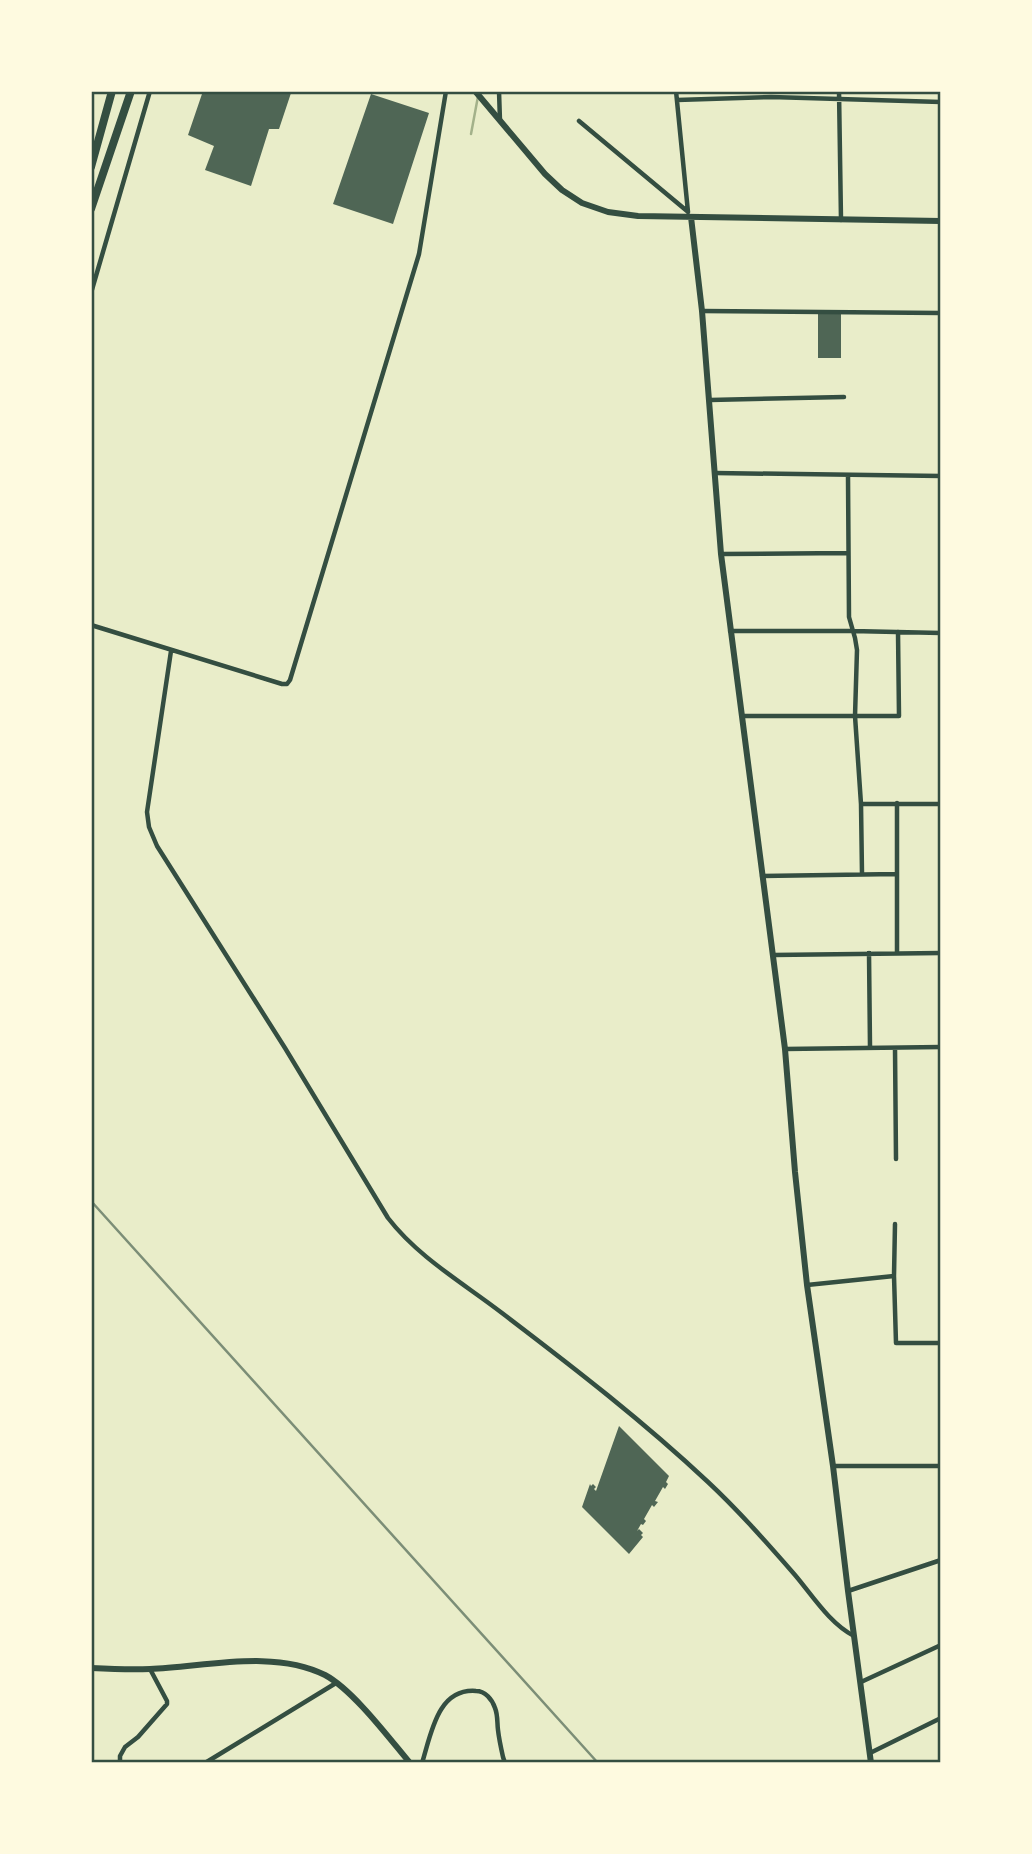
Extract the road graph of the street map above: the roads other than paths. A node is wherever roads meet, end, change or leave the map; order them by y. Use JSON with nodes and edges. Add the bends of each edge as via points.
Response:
{"nodes":[{"id":1,"x":112,"y":91,"type":"edge"},
{"id":2,"x":131,"y":91,"type":"edge"},
{"id":3,"x":150,"y":91,"type":"edge"},
{"id":4,"x":446,"y":91,"type":"edge"},
{"id":5,"x":475,"y":91,"type":"edge"},
{"id":6,"x":499,"y":91,"type":"edge"},
{"id":7,"x":676,"y":91,"type":"edge"},
{"id":8,"x":839,"y":91,"type":"edge"},
{"id":9,"x":677,"y":100,"type":"junction"},
{"id":10,"x":839,"y":100,"type":"junction"},
{"id":11,"x":941,"y":102,"type":"edge"},
{"id":12,"x":579,"y":121,"type":"dead end"},
{"id":13,"x":500,"y":122,"type":"junction"},
{"id":14,"x":91,"y":167,"type":"edge"},
{"id":15,"x":91,"y":209,"type":"edge"},
{"id":16,"x":689,"y":214,"type":"junction"},
{"id":17,"x":841,"y":220,"type":"junction"},
{"id":18,"x":941,"y":221,"type":"edge"},
{"id":19,"x":91,"y":293,"type":"edge"},
{"id":20,"x":702,"y":311,"type":"junction"},
{"id":21,"x":941,"y":313,"type":"edge"},
{"id":22,"x":844,"y":397,"type":"dead end"},
{"id":23,"x":710,"y":400,"type":"junction"},
{"id":24,"x":714,"y":473,"type":"junction"},
{"id":25,"x":848,"y":476,"type":"junction"},
{"id":26,"x":941,"y":476,"type":"edge"},
{"id":27,"x":848,"y":553,"type":"junction"},
{"id":28,"x":721,"y":554,"type":"junction"},
{"id":29,"x":91,"y":625,"type":"edge"},
{"id":30,"x":730,"y":631,"type":"junction"},
{"id":31,"x":852,"y":631,"type":"junction"},
{"id":32,"x":898,"y":632,"type":"junction"},
{"id":33,"x":941,"y":633,"type":"edge"},
{"id":34,"x":171,"y":651,"type":"junction"},
{"id":35,"x":741,"y":716,"type":"junction"},
{"id":36,"x":855,"y":716,"type":"junction"},
{"id":37,"x":897,"y":803,"type":"junction"},
{"id":38,"x":861,"y":804,"type":"junction"},
{"id":39,"x":941,"y":804,"type":"edge"},
{"id":40,"x":862,"y":874,"type":"junction"},
{"id":41,"x":897,"y":874,"type":"junction"},
{"id":42,"x":762,"y":876,"type":"junction"},
{"id":43,"x":869,"y":953,"type":"junction"},
{"id":44,"x":897,"y":953,"type":"junction"},
{"id":45,"x":941,"y":953,"type":"edge"},
{"id":46,"x":772,"y":955,"type":"junction"},
{"id":47,"x":870,"y":1047,"type":"junction"},
{"id":48,"x":941,"y":1047,"type":"edge"},
{"id":49,"x":895,"y":1048,"type":"junction"},
{"id":50,"x":785,"y":1049,"type":"junction"},
{"id":51,"x":896,"y":1159,"type":"dead end"},
{"id":52,"x":895,"y":1224,"type":"dead end"},
{"id":53,"x":894,"y":1276,"type":"junction"},
{"id":54,"x":807,"y":1285,"type":"junction"},
{"id":55,"x":941,"y":1343,"type":"edge"},
{"id":56,"x":833,"y":1466,"type":"junction"},
{"id":57,"x":941,"y":1466,"type":"edge"},
{"id":58,"x":941,"y":1560,"type":"edge"},
{"id":59,"x":848,"y":1591,"type":"junction"},
{"id":60,"x":854,"y":1636,"type":"junction"},
{"id":61,"x":941,"y":1645,"type":"edge"},
{"id":62,"x":91,"y":1668,"type":"edge"},
{"id":63,"x":150,"y":1669,"type":"junction"},
{"id":64,"x":861,"y":1682,"type":"junction"},
{"id":65,"x":336,"y":1683,"type":"junction"},
{"id":66,"x":941,"y":1718,"type":"edge"},
{"id":67,"x":870,"y":1753,"type":"junction"},
{"id":68,"x":120,"y":1763,"type":"edge"},
{"id":69,"x":205,"y":1763,"type":"edge"},
{"id":70,"x":410,"y":1763,"type":"edge"},
{"id":71,"x":422,"y":1763,"type":"edge"},
{"id":72,"x":505,"y":1763,"type":"edge"},
{"id":73,"x":871,"y":1763,"type":"edge"}],
"edges":[{"from":1,"to":14,"type":"highway"},
{"from":2,"to":15,"type":"highway"},
{"from":3,"to":19,"type":"street"},
{"from":4,"to":34,"type":"street","via":[[419,254],[290,680],[282,684]]},
{"from":5,"to":13,"type":"street"},
{"from":6,"to":13,"type":"street"},
{"from":7,"to":9,"type":"street"},
{"from":8,"to":10,"type":"street"},
{"from":9,"to":10,"type":"street"},
{"from":9,"to":16,"type":"street"},
{"from":10,"to":11,"type":"street"},
{"from":10,"to":17,"type":"street"},
{"from":12,"to":16,"type":"street"},
{"from":13,"to":16,"type":"street","via":[[573,199],[608,212]]},
{"from":16,"to":17,"type":"street"},
{"from":16,"to":20,"type":"street"},
{"from":17,"to":18,"type":"street"},
{"from":20,"to":21,"type":"street"},
{"from":20,"to":23,"type":"street"},
{"from":22,"to":23,"type":"street"},
{"from":23,"to":24,"type":"street"},
{"from":24,"to":25,"type":"street"},
{"from":24,"to":28,"type":"street"},
{"from":25,"to":26,"type":"street"},
{"from":25,"to":27,"type":"street"},
{"from":27,"to":28,"type":"street"},
{"from":27,"to":31,"type":"street"},
{"from":28,"to":30,"type":"street"},
{"from":29,"to":34,"type":"street"},
{"from":30,"to":31,"type":"street"},
{"from":30,"to":35,"type":"street"},
{"from":31,"to":32,"type":"street"},
{"from":31,"to":36,"type":"street","via":[[857,650]]},
{"from":32,"to":33,"type":"street"},
{"from":32,"to":36,"type":"street","via":[[898,716]]},
{"from":34,"to":60,"type":"street","via":[[147,812],[149,827],[388,1217],[423,1254],[644,1424],[750,1523],[825,1611]]},
{"from":35,"to":36,"type":"street"},
{"from":35,"to":42,"type":"street"},
{"from":36,"to":38,"type":"street"},
{"from":37,"to":38,"type":"street"},
{"from":37,"to":39,"type":"street"},
{"from":37,"to":41,"type":"street"},
{"from":38,"to":40,"type":"street"},
{"from":40,"to":41,"type":"street"},
{"from":40,"to":42,"type":"street"},
{"from":41,"to":44,"type":"street"},
{"from":42,"to":46,"type":"street"},
{"from":43,"to":44,"type":"street"},
{"from":43,"to":46,"type":"street"},
{"from":43,"to":47,"type":"street"},
{"from":44,"to":45,"type":"street"},
{"from":46,"to":50,"type":"street"},
{"from":47,"to":49,"type":"street"},
{"from":47,"to":50,"type":"street"},
{"from":48,"to":49,"type":"street"},
{"from":49,"to":51,"type":"street"},
{"from":50,"to":54,"type":"street"},
{"from":52,"to":53,"type":"street"},
{"from":53,"to":54,"type":"street"},
{"from":53,"to":55,"type":"street","via":[[896,1343]]},
{"from":54,"to":56,"type":"street"},
{"from":56,"to":57,"type":"street"},
{"from":56,"to":59,"type":"street"},
{"from":58,"to":59,"type":"street"},
{"from":59,"to":60,"type":"street"},
{"from":60,"to":64,"type":"street"},
{"from":61,"to":64,"type":"street"},
{"from":62,"to":63,"type":"street"},
{"from":63,"to":65,"type":"street","via":[[269,1662],[312,1670]]},
{"from":63,"to":68,"type":"street","via":[[167,1704],[125,1748]]},
{"from":64,"to":67,"type":"street"},
{"from":65,"to":69,"type":"street"},
{"from":65,"to":70,"type":"street"},
{"from":66,"to":67,"type":"street"},
{"from":67,"to":73,"type":"street"},
{"from":71,"to":72,"type":"street","via":[[444,1703],[459,1693],[476,1691],[486,1694],[495,1705]]}]}
